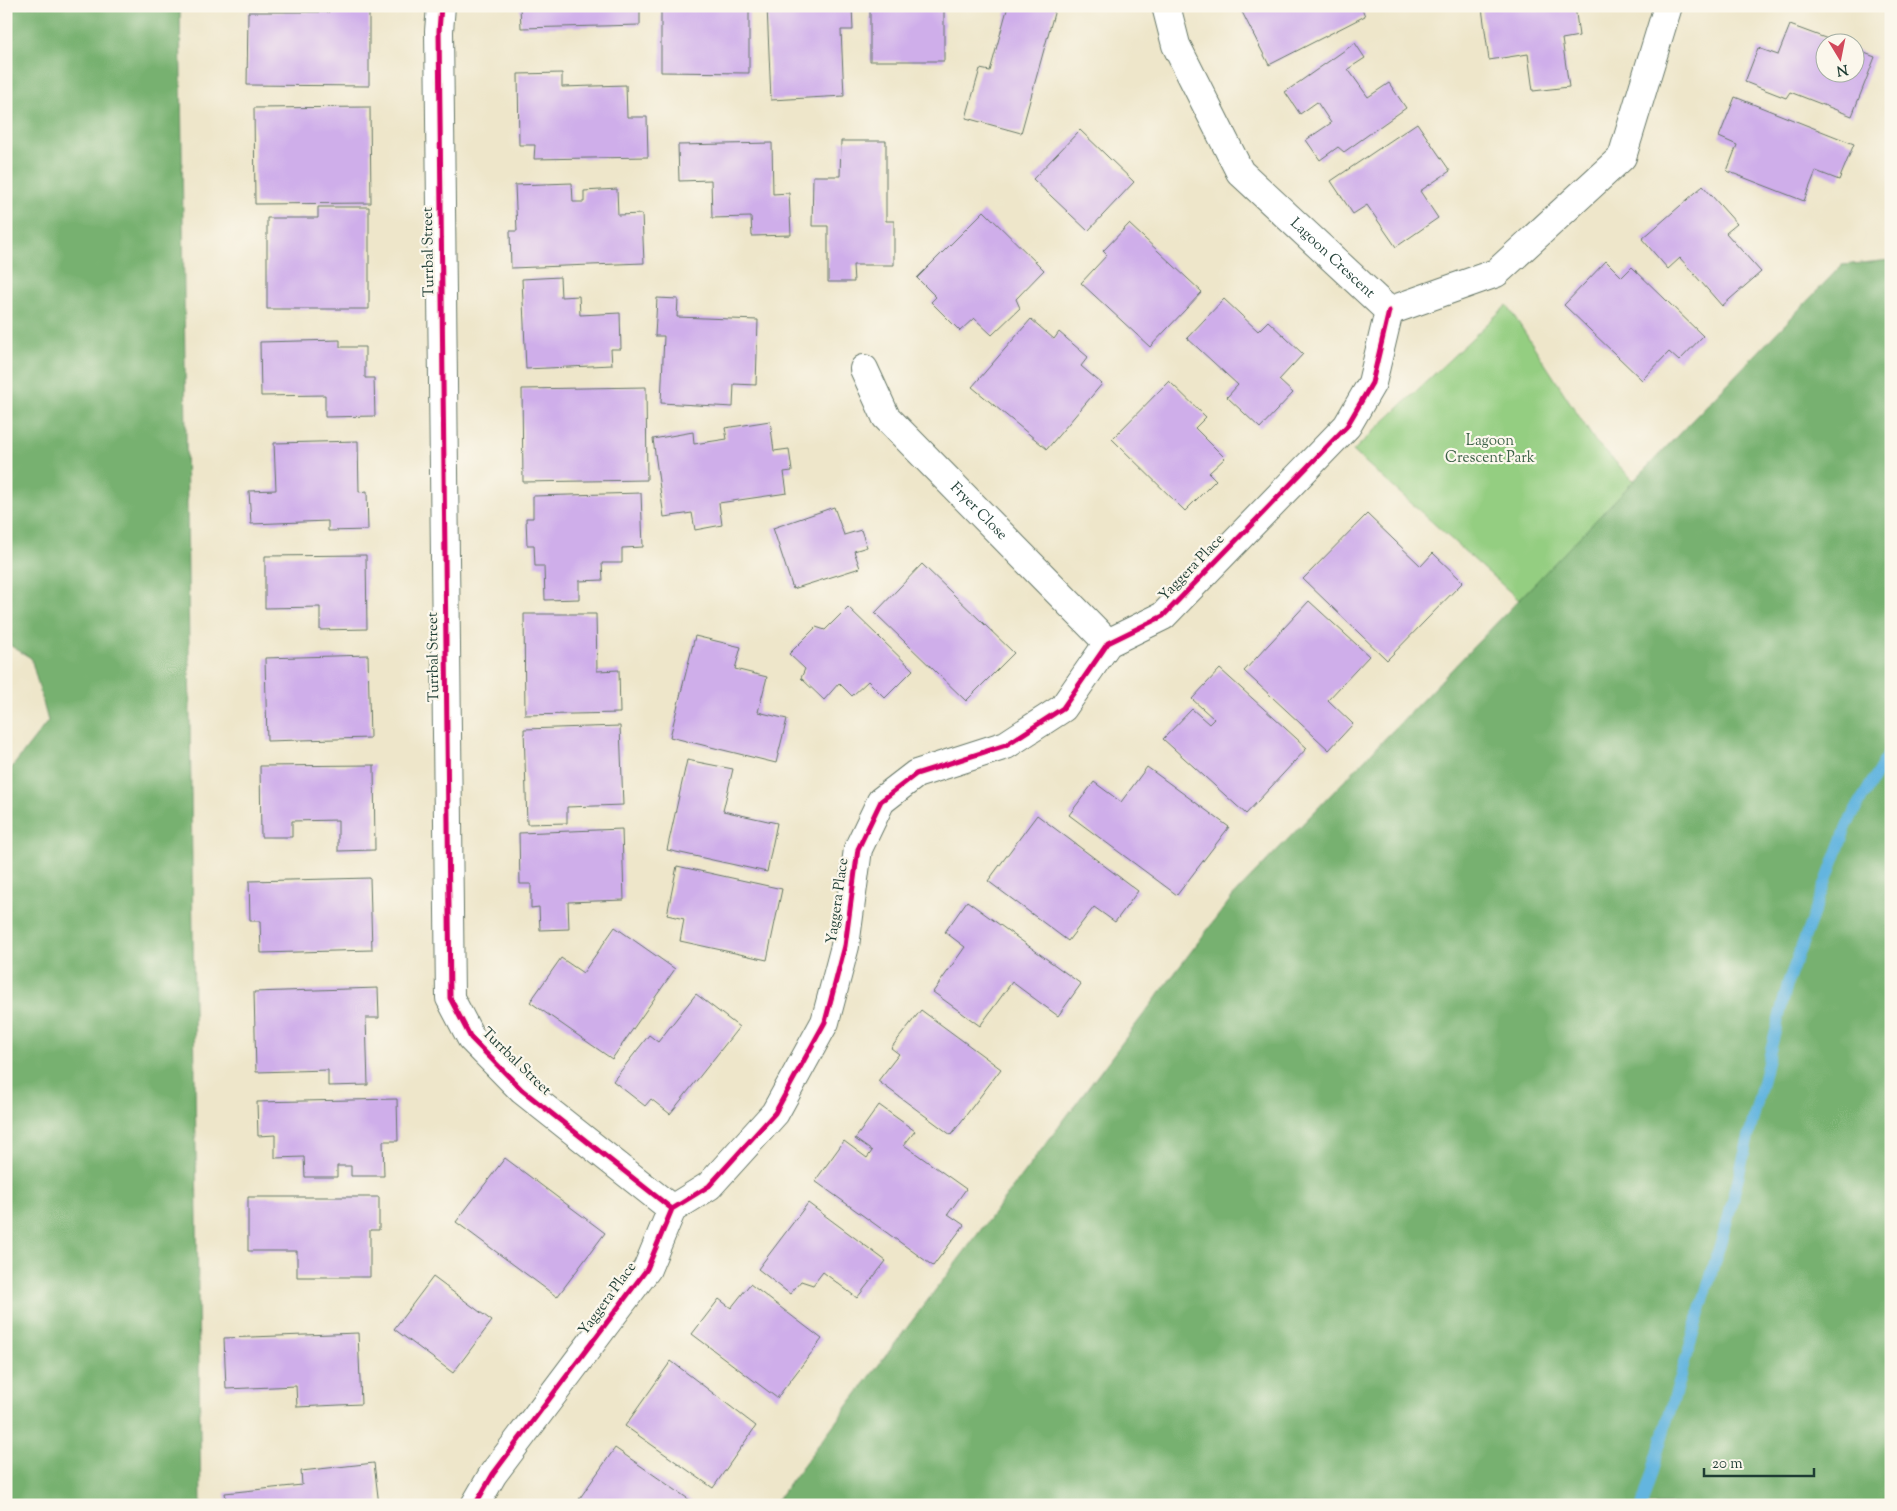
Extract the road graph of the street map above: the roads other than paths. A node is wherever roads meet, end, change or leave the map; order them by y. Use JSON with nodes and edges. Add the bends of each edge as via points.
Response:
{"nodes":[{"id":1,"x":441,"y":6,"type":"edge"},
{"id":2,"x":1166,"y":6,"type":"edge"},
{"id":3,"x":1668,"y":6,"type":"edge"},
{"id":4,"x":1389,"y":311,"type":"junction"},
{"id":5,"x":864,"y":369,"type":"dead end"},
{"id":6,"x":1108,"y":643,"type":"junction"},
{"id":7,"x":672,"y":1209,"type":"junction"},
{"id":8,"x":475,"y":1505,"type":"edge"}],
"edges":[{"from":1,"to":7,"type":"street","name":"Turrbal Street","via":[[438,31],[450,998],[471,1038],[522,1090]]},
{"from":2,"to":4,"type":"street","name":"Lagoon Crescent","via":[[1176,45],[1240,172]]},
{"from":3,"to":4,"type":"street","name":"Lagoon Crescent","via":[[1622,157],[1496,273]]},
{"from":4,"to":6,"type":"street","name":"Yaggera Place","via":[[1372,383],[1347,426],[1163,616]]},
{"from":5,"to":6,"type":"street","name":"Fryer Close","via":[[886,417]]},
{"from":6,"to":7,"type":"street","name":"Yaggera Place","via":[[1063,708],[1006,745],[916,774],[881,801],[858,849],[845,946],[825,1022],[775,1113],[710,1186]]},
{"from":7,"to":8,"type":"street","name":"Yaggera Place","via":[[647,1268],[493,1474]]}]}
